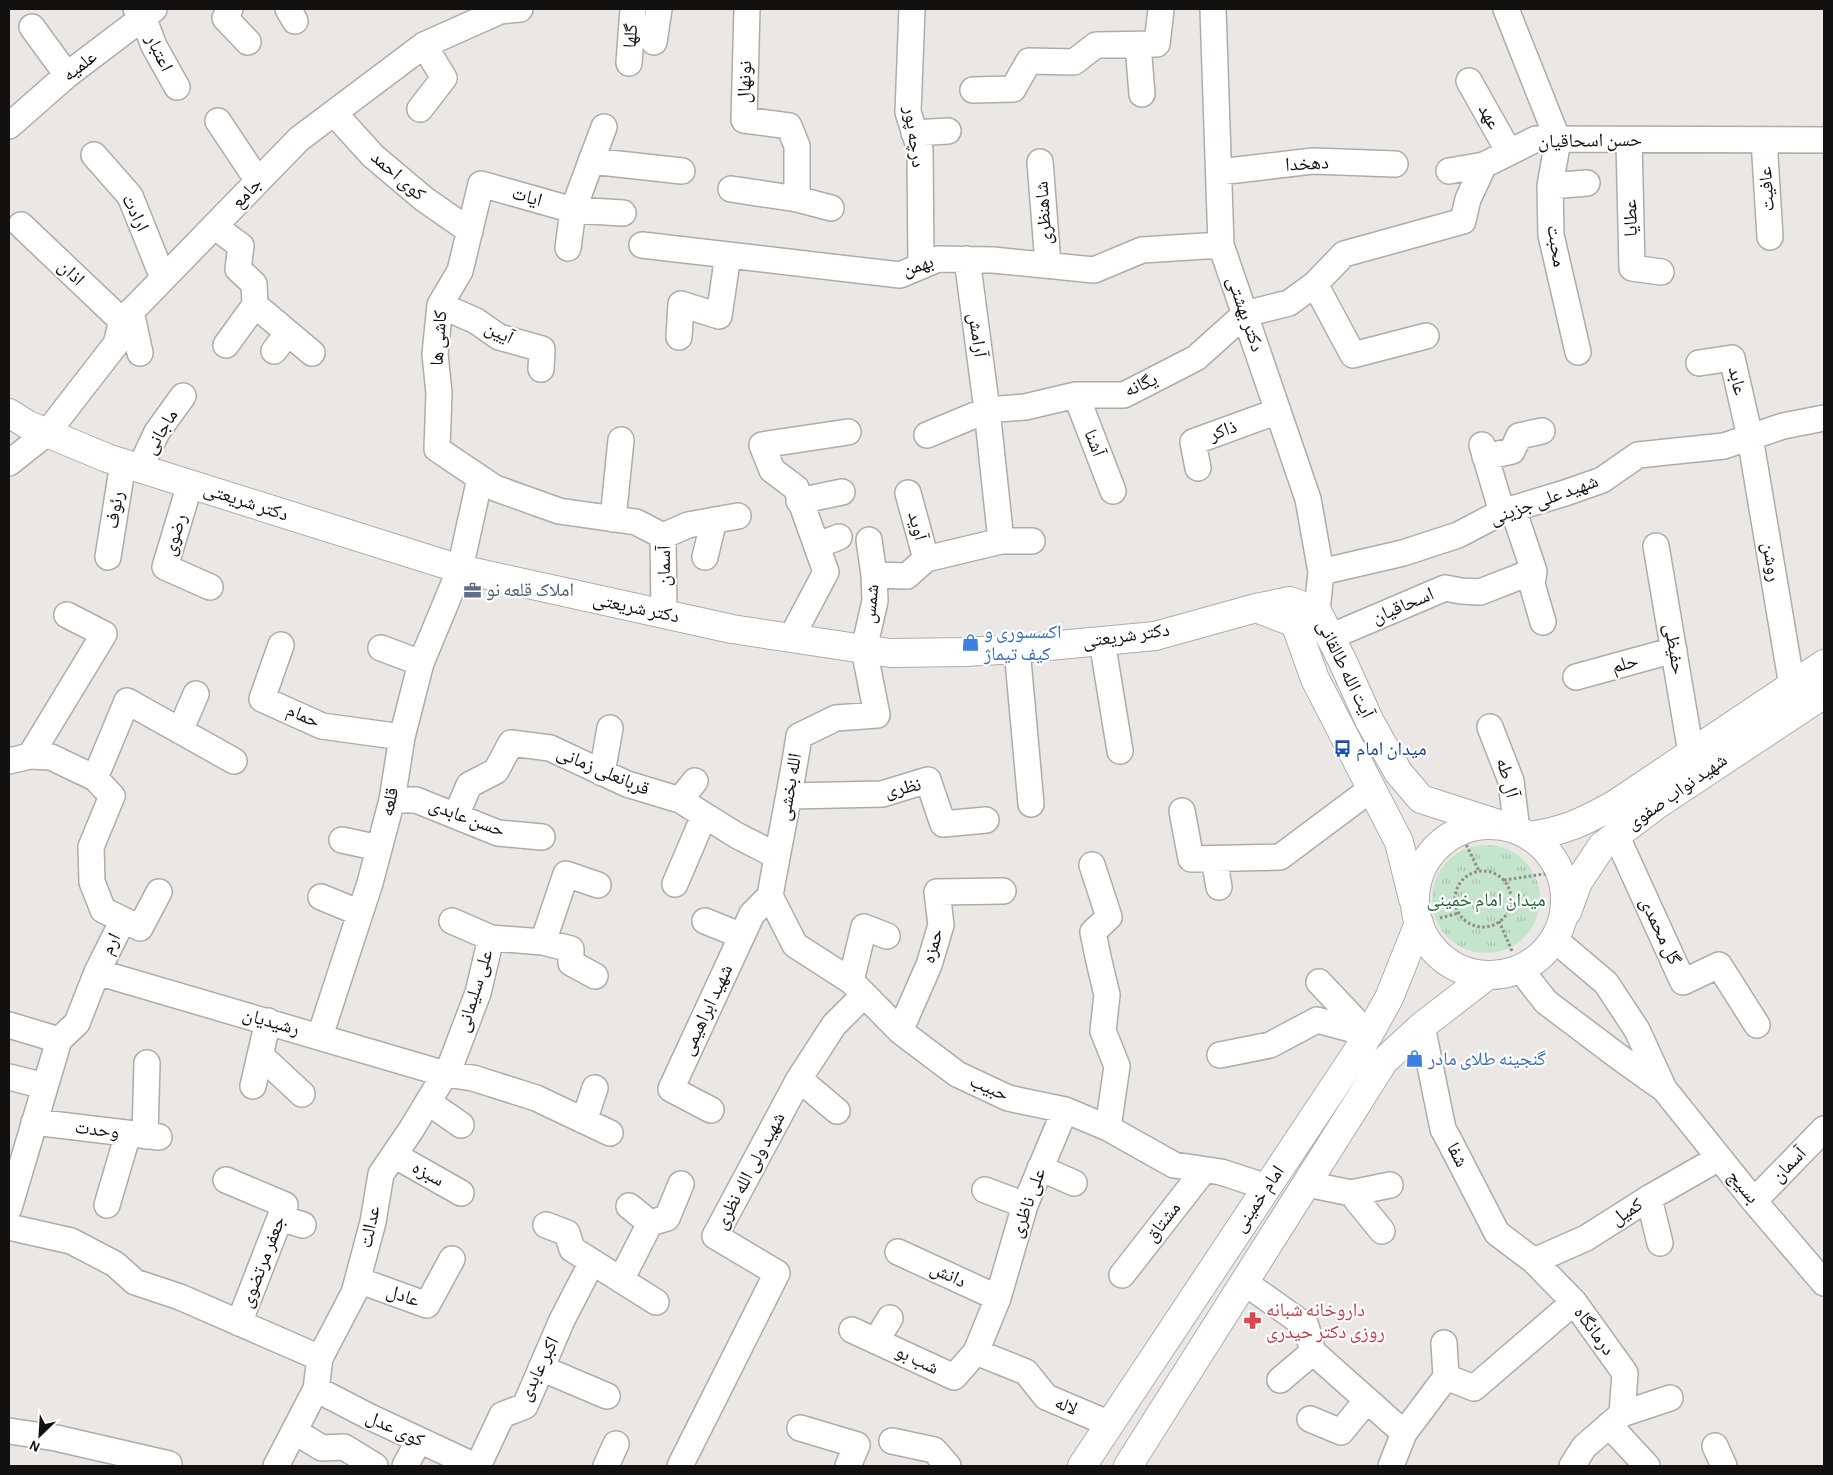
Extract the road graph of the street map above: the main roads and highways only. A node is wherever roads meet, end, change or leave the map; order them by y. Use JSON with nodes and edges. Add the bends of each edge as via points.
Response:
{"nodes":[{"id":1,"x":9,"y":413,"type":"edge"},
{"id":2,"x":1256,"y":608,"type":"junction"},
{"id":3,"x":1824,"y":664,"type":"edge"},
{"id":4,"x":1824,"y":694,"type":"edge"},
{"id":5,"x":1518,"y":831,"type":"junction"},
{"id":6,"x":1417,"y":916,"type":"junction"},
{"id":7,"x":1559,"y":930,"type":"junction"},
{"id":8,"x":1488,"y":975,"type":"junction"},
{"id":9,"x":1082,"y":1466,"type":"edge"},
{"id":10,"x":1128,"y":1466,"type":"edge"}],
"edges":[{"from":1,"to":2,"type":"main road","name":"دکتر شریعتی","via":[[28,425],[107,458],[460,569],[732,629],[890,653],[965,652],[1155,636]]},
{"from":2,"to":5,"type":"main road","name":"آیت الله طالقانی","via":[[1290,602],[1317,611],[1374,729],[1398,772],[1421,799]]},
{"from":2,"to":6,"type":"main road","name":"آیت الله طالقانی","via":[[1295,623],[1315,679],[1399,842]]},
{"from":3,"to":5,"type":"main road","name":"شهید نواب صفوی","via":[[1614,805],[1554,832]]},
{"from":4,"to":7,"type":"main road","name":"شهید نواب صفوی","via":[[1658,804],[1602,846],[1578,882]]},
{"from":5,"to":6,"type":"main road","via":[[1484,826],[1460,831],[1440,844],[1424,863],[1416,886]]},
{"from":5,"to":7,"type":"main road","via":[[1547,851],[1560,872],[1566,896]]},
{"from":6,"to":8,"type":"main road","via":[[1422,932],[1435,951],[1453,966]]},
{"from":6,"to":9,"type":"main road","name":"امام خمینی","via":[[1388,998],[1369,1034]]},
{"from":7,"to":8,"type":"main road","via":[[1540,957],[1521,970]]},
{"from":8,"to":10,"type":"main road","name":"امام خمینی","via":[[1422,1026],[1384,1061]]}]}
